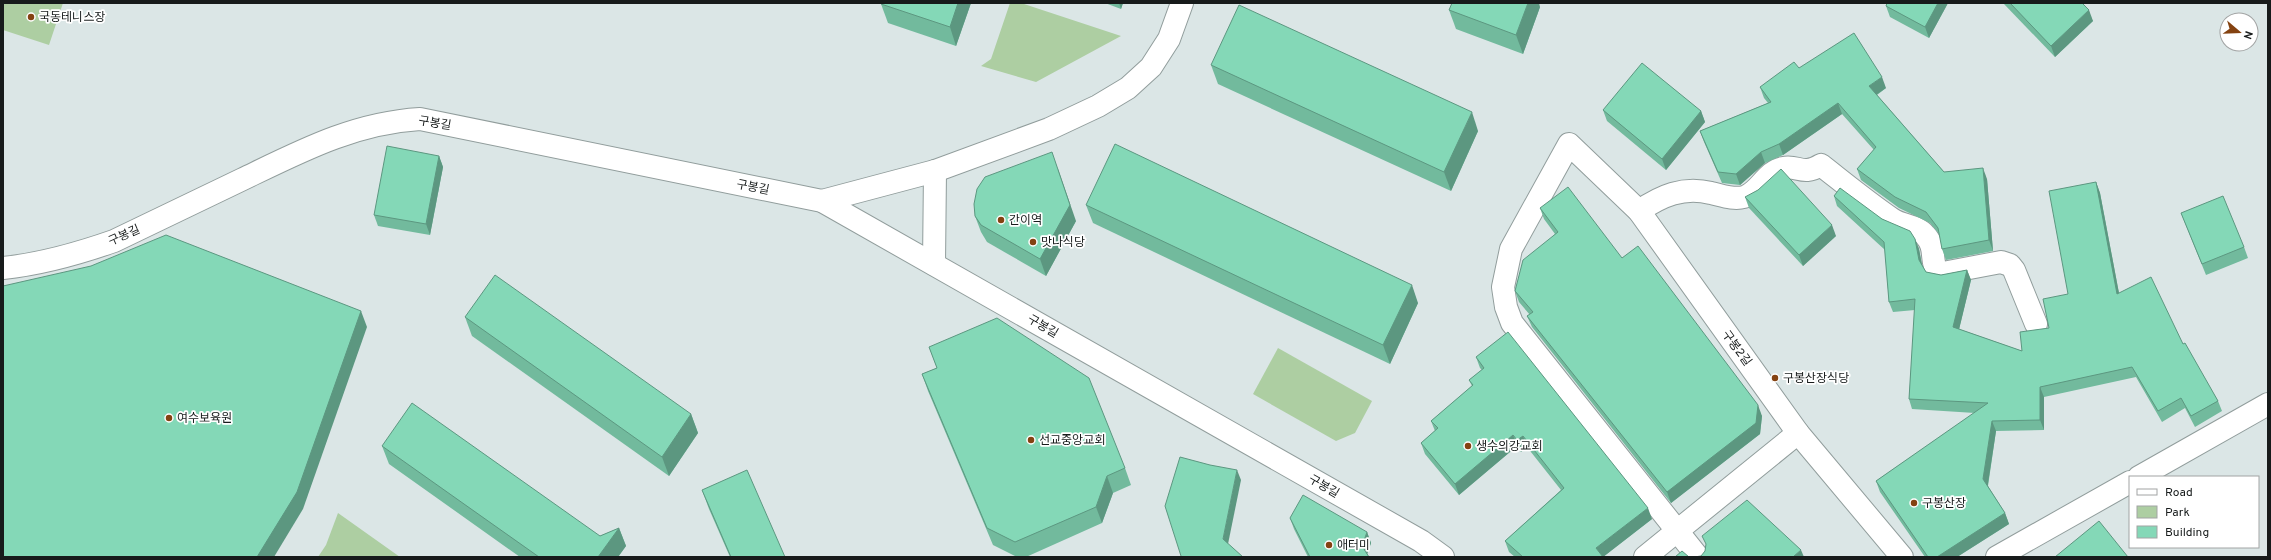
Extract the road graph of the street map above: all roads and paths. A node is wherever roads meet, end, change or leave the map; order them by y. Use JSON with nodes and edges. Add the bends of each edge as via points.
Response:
{"nodes":[{"id":1,"x":1182,"y":3,"type":"edge"},
{"id":2,"x":935,"y":171,"type":"junction"},
{"id":3,"x":822,"y":201,"type":"junction"},
{"id":4,"x":1639,"y":211,"type":"junction"},
{"id":5,"x":934,"y":264,"type":"junction"},
{"id":6,"x":3,"y":268,"type":"edge"},
{"id":7,"x":2036,"y":324,"type":"dead end"},
{"id":8,"x":2268,"y":404,"type":"edge"},
{"id":9,"x":1798,"y":433,"type":"junction"},
{"id":10,"x":2141,"y":476,"type":"edge"},
{"id":11,"x":2129,"y":483,"type":"edge"},
{"id":12,"x":1678,"y":531,"type":"junction"},
{"id":13,"x":1442,"y":557,"type":"edge"},
{"id":14,"x":1645,"y":557,"type":"edge"},
{"id":15,"x":1698,"y":557,"type":"edge"},
{"id":16,"x":1902,"y":557,"type":"edge"},
{"id":17,"x":1997,"y":557,"type":"edge"}],
"edges":[{"from":1,"to":2,"type":"street","via":[[1169,39],[1151,67],[1128,88],[1098,106],[1049,129]]},
{"from":2,"to":3,"type":"street"},
{"from":2,"to":5,"type":"street"},
{"from":3,"to":5,"type":"street","name":"구봉길"},
{"from":3,"to":6,"type":"street","name":"구봉길","via":[[420,119],[393,121],[366,126],[314,145],[114,241],[37,264]]},
{"from":4,"to":7,"type":"street","via":[[1658,198],[1674,192],[1703,191],[1736,199],[1746,197],[1776,170],[1784,168],[1804,171],[1821,164],[1893,220],[1920,230],[1926,235],[1934,252],[1934,266],[1937,272],[2001,262],[2010,265]]},
{"from":4,"to":9,"type":"street","name":"구봉2길"},
{"from":4,"to":12,"type":"street","name":"구봉2길","via":[[1569,144],[1511,249],[1504,287],[1508,315],[1512,323]]},
{"from":5,"to":13,"type":"street","name":"구봉길","via":[[1414,537]]},
{"from":8,"to":10,"type":"street"},
{"from":9,"to":12,"type":"street"},
{"from":9,"to":16,"type":"street","name":"구봉2길"},
{"from":11,"to":17,"type":"street"},
{"from":12,"to":14,"type":"street"},
{"from":12,"to":15,"type":"street"}]}
